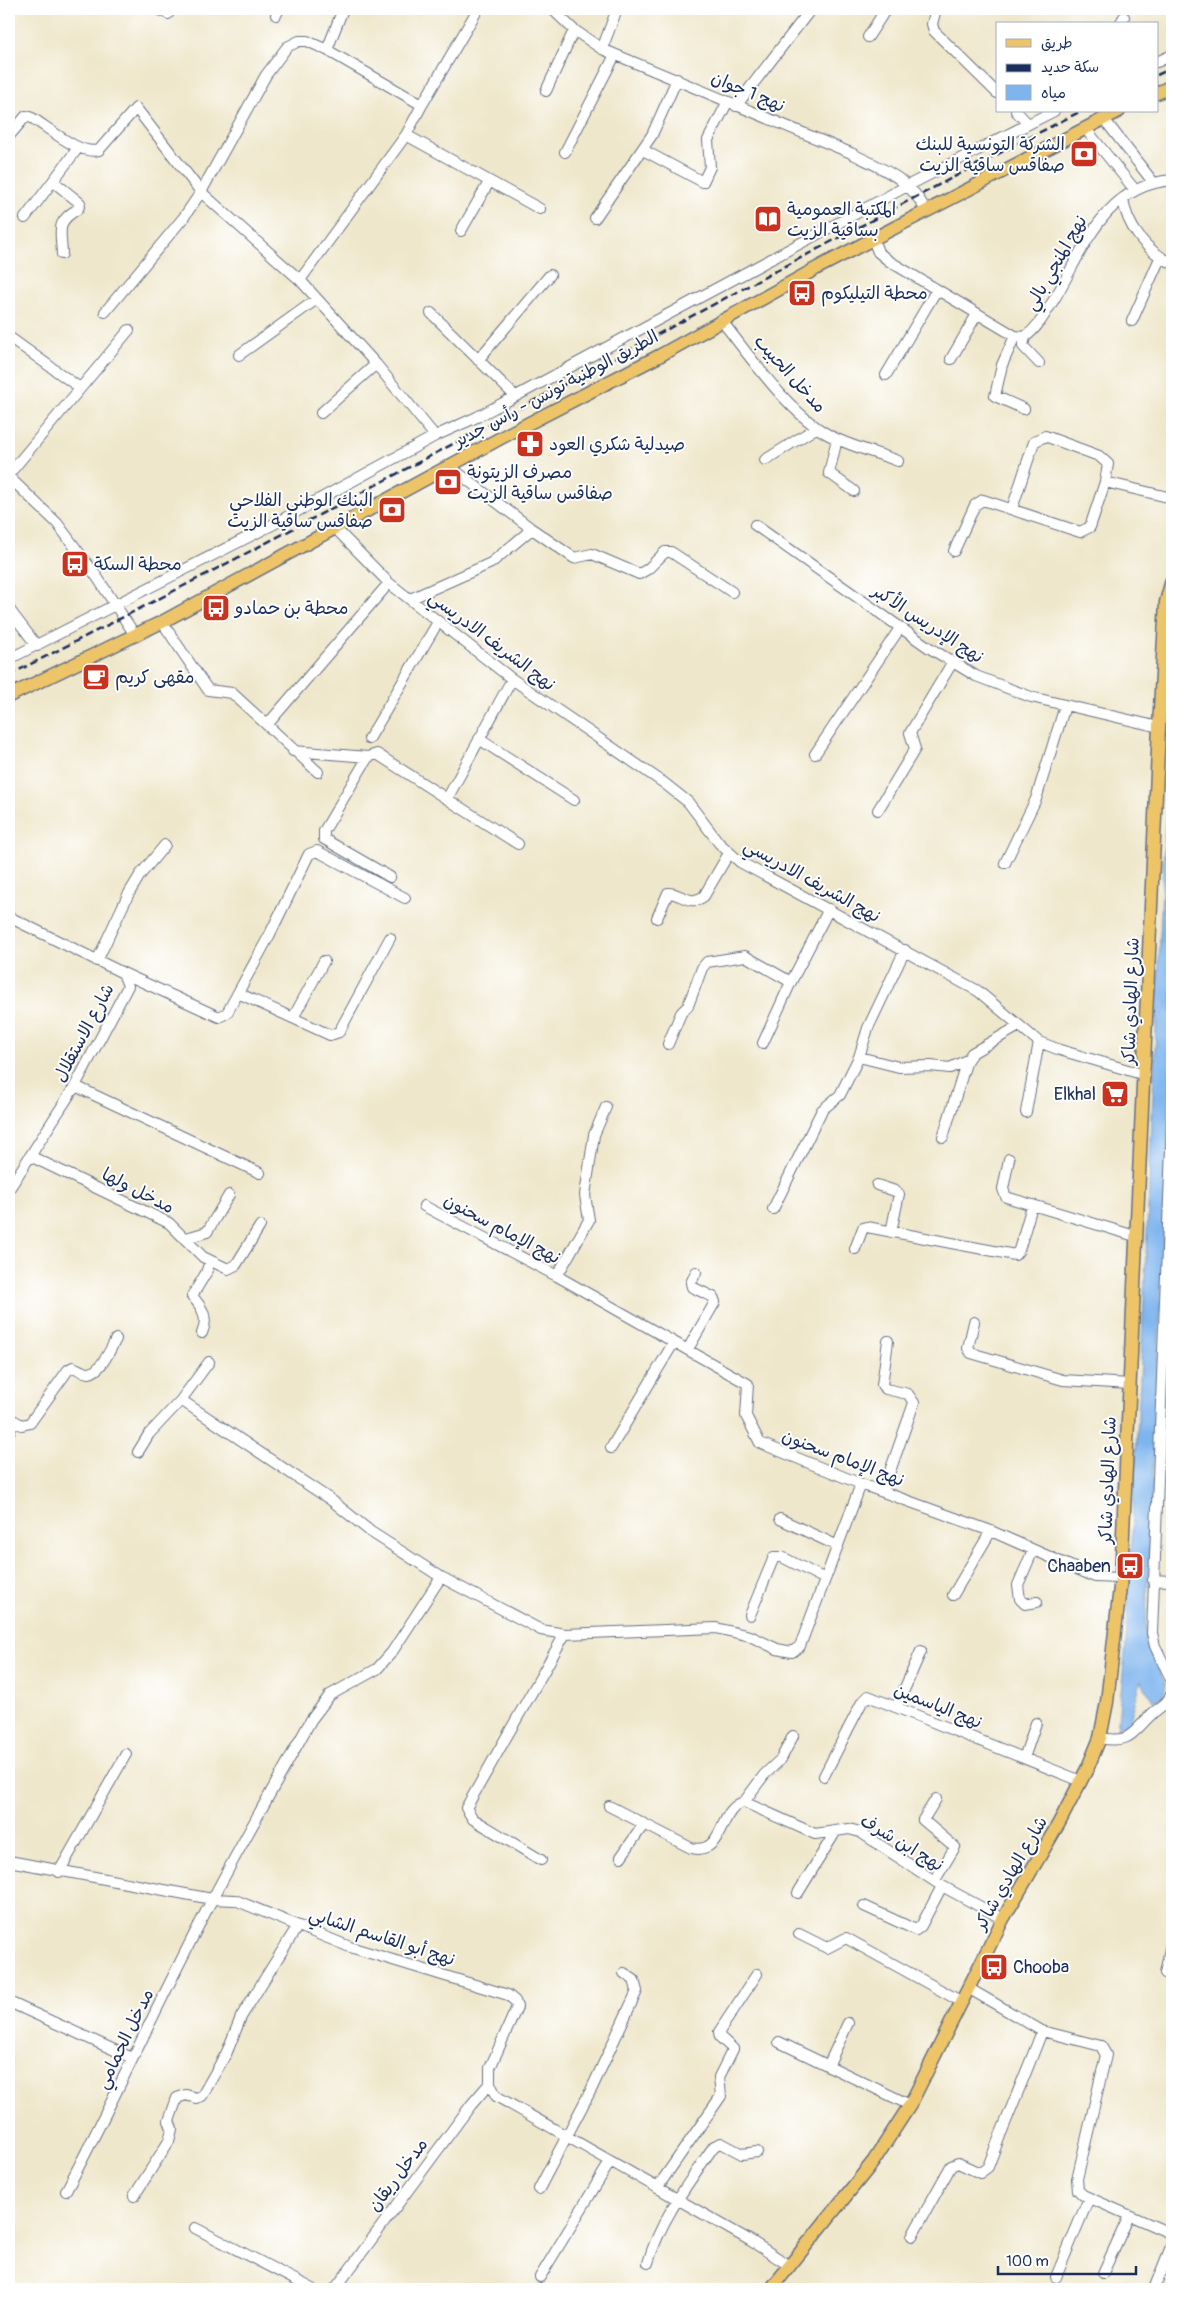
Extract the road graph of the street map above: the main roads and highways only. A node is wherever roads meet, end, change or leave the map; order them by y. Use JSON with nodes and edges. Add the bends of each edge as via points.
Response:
{"nodes":[{"id":1,"x":1172,"y":86,"type":"edge"},
{"id":2,"x":1158,"y":93,"type":"edge"},
{"id":3,"x":1117,"y":112,"type":"edge"},
{"id":4,"x":1172,"y":580,"type":"edge"},
{"id":5,"x":9,"y":696,"type":"edge"},
{"id":6,"x":771,"y":2289,"type":"edge"}],
"edges":[{"from":1,"to":2,"type":"main road"},
{"from":3,"to":5,"type":"main road","name":"الطريق الوطنية تونس - رأس جدير","via":[[721,320],[162,622]]},
{"from":4,"to":6,"type":"main road","name":"شارع الهادي شاكر","via":[[1166,602],[1159,728],[1121,1578],[1111,1679],[1100,1738],[1081,1781],[1003,1919],[910,2105],[873,2162]]}]}
